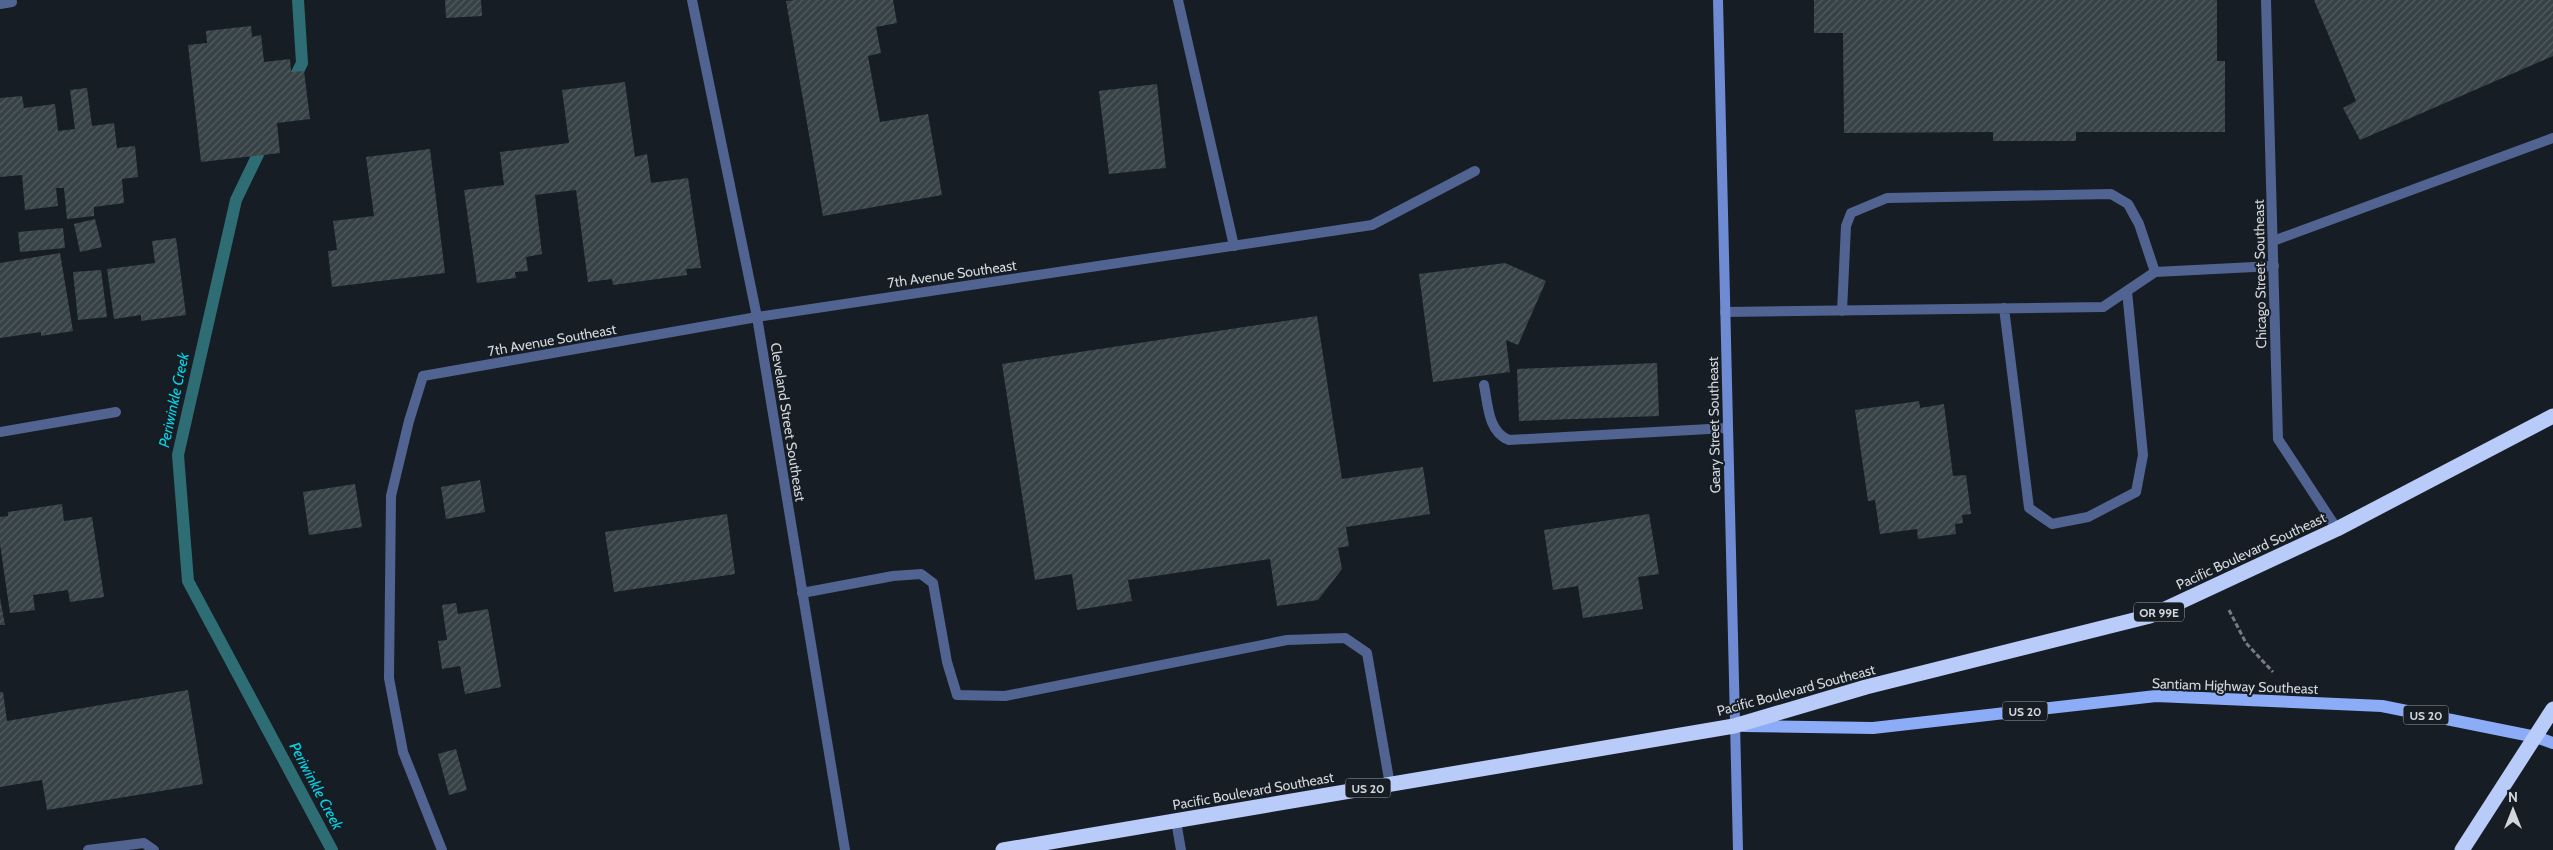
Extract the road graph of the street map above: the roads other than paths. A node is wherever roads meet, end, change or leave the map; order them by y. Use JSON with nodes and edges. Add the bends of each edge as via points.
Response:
{"nodes":[{"id":1,"x":692,"y":0,"type":"edge"},
{"id":2,"x":1178,"y":0,"type":"edge"},
{"id":3,"x":1718,"y":0,"type":"edge"},
{"id":4,"x":2266,"y":0,"type":"edge"},
{"id":5,"x":12,"y":2,"type":"dead end"},
{"id":6,"x":0,"y":4,"type":"edge"},
{"id":7,"x":2553,"y":138,"type":"edge"},
{"id":8,"x":1475,"y":171,"type":"dead end"},
{"id":9,"x":2274,"y":241,"type":"junction"},
{"id":10,"x":1234,"y":246,"type":"junction"},
{"id":11,"x":2274,"y":266,"type":"junction"},
{"id":12,"x":2155,"y":272,"type":"junction"},
{"id":13,"x":2127,"y":291,"type":"junction"},
{"id":14,"x":2004,"y":308,"type":"junction"},
{"id":15,"x":1842,"y":311,"type":"junction"},
{"id":16,"x":1725,"y":312,"type":"junction"},
{"id":17,"x":757,"y":317,"type":"junction"},
{"id":18,"x":1484,"y":385,"type":"dead end"},
{"id":19,"x":116,"y":412,"type":"dead end"},
{"id":20,"x":2553,"y":416,"type":"edge"},
{"id":21,"x":1728,"y":428,"type":"junction"},
{"id":22,"x":0,"y":432,"type":"edge"},
{"id":23,"x":2338,"y":529,"type":"junction"},
{"id":24,"x":802,"y":593,"type":"junction"},
{"id":25,"x":2553,"y":709,"type":"edge"},
{"id":26,"x":1734,"y":726,"type":"junction"},
{"id":27,"x":2536,"y":737,"type":"junction"},
{"id":28,"x":2553,"y":743,"type":"edge"},
{"id":29,"x":1390,"y":785,"type":"junction"},
{"id":30,"x":1176,"y":820,"type":"junction"},
{"id":31,"x":88,"y":850,"type":"edge"},
{"id":32,"x":154,"y":850,"type":"edge"},
{"id":33,"x":442,"y":850,"type":"edge"},
{"id":34,"x":845,"y":850,"type":"edge"},
{"id":35,"x":1003,"y":850,"type":"edge"},
{"id":36,"x":1181,"y":850,"type":"edge"},
{"id":37,"x":1738,"y":850,"type":"edge"},
{"id":38,"x":2462,"y":850,"type":"edge"}],
"edges":[{"from":1,"to":17,"type":"street","name":"Cleveland Street Southeast"},
{"from":2,"to":10,"type":"street"},
{"from":3,"to":16,"type":"main road","name":"Geary Street Southeast"},
{"from":4,"to":9,"type":"street","name":"Chicago Street Southeast"},
{"from":5,"to":6,"type":"street"},
{"from":7,"to":9,"type":"street"},
{"from":8,"to":10,"type":"street","name":"7th Avenue Southeast","via":[[1372,226]]},
{"from":9,"to":11,"type":"street","name":"Chicago Street Southeast"},
{"from":10,"to":17,"type":"street","name":"7th Avenue Southeast"},
{"from":11,"to":12,"type":"street"},
{"from":11,"to":23,"type":"street","name":"Chicago Street Southeast","via":[[2278,438]]},
{"from":12,"to":13,"type":"street"},
{"from":12,"to":15,"type":"street","via":[[2139,224],[2128,204],[2110,194],[1886,198],[1851,213],[1846,226]]},
{"from":13,"to":14,"type":"street","via":[[2103,307]]},
{"from":13,"to":14,"type":"street","via":[[2144,455],[2136,492],[2088,517],[2052,524],[2029,508]]},
{"from":14,"to":15,"type":"street"},
{"from":15,"to":16,"type":"street"},
{"from":16,"to":21,"type":"main road","name":"Geary Street Southeast"},
{"from":17,"to":24,"type":"street","name":"Cleveland Street Southeast"},
{"from":17,"to":33,"type":"street","name":"7th Avenue Southeast","via":[[423,376],[391,496],[389,678],[403,752]]},
{"from":18,"to":21,"type":"street","via":[[1491,421],[1500,436],[1509,440]]},
{"from":19,"to":22,"type":"street"},
{"from":20,"to":23,"type":"highway","name":"Pacific Boulevard Southeast","number":"OR 99E"},
{"from":21,"to":26,"type":"main road","name":"Geary Street Southeast"},
{"from":23,"to":26,"type":"highway","name":"Pacific Boulevard Southeast","number":"OR 99E","via":[[2150,616],[1866,688]]},
{"from":24,"to":29,"type":"street","via":[[921,574],[933,583],[956,695],[1005,696],[1287,640],[1345,638],[1367,653]]},
{"from":24,"to":34,"type":"street","name":"Cleveland Street Southeast"},
{"from":25,"to":27,"type":"highway"},
{"from":26,"to":27,"type":"main road","name":"Santiam Highway Southeast","number":"US 20","via":[[1873,728],[2156,696],[2382,706]]},
{"from":26,"to":29,"type":"highway","name":"Pacific Boulevard Southeast","number":"US 20"},
{"from":26,"to":37,"type":"main road","name":"Geary Street Southeast"},
{"from":27,"to":28,"type":"main road","name":"Santiam Highway Southeast","number":"US 20"},
{"from":27,"to":38,"type":"highway"},
{"from":29,"to":30,"type":"highway","name":"Pacific Boulevard Southeast","number":"US 20"},
{"from":30,"to":35,"type":"highway","name":"Pacific Boulevard Southeast","number":"US 20"},
{"from":30,"to":36,"type":"street"},
{"from":31,"to":32,"type":"street","via":[[144,843]]}]}
